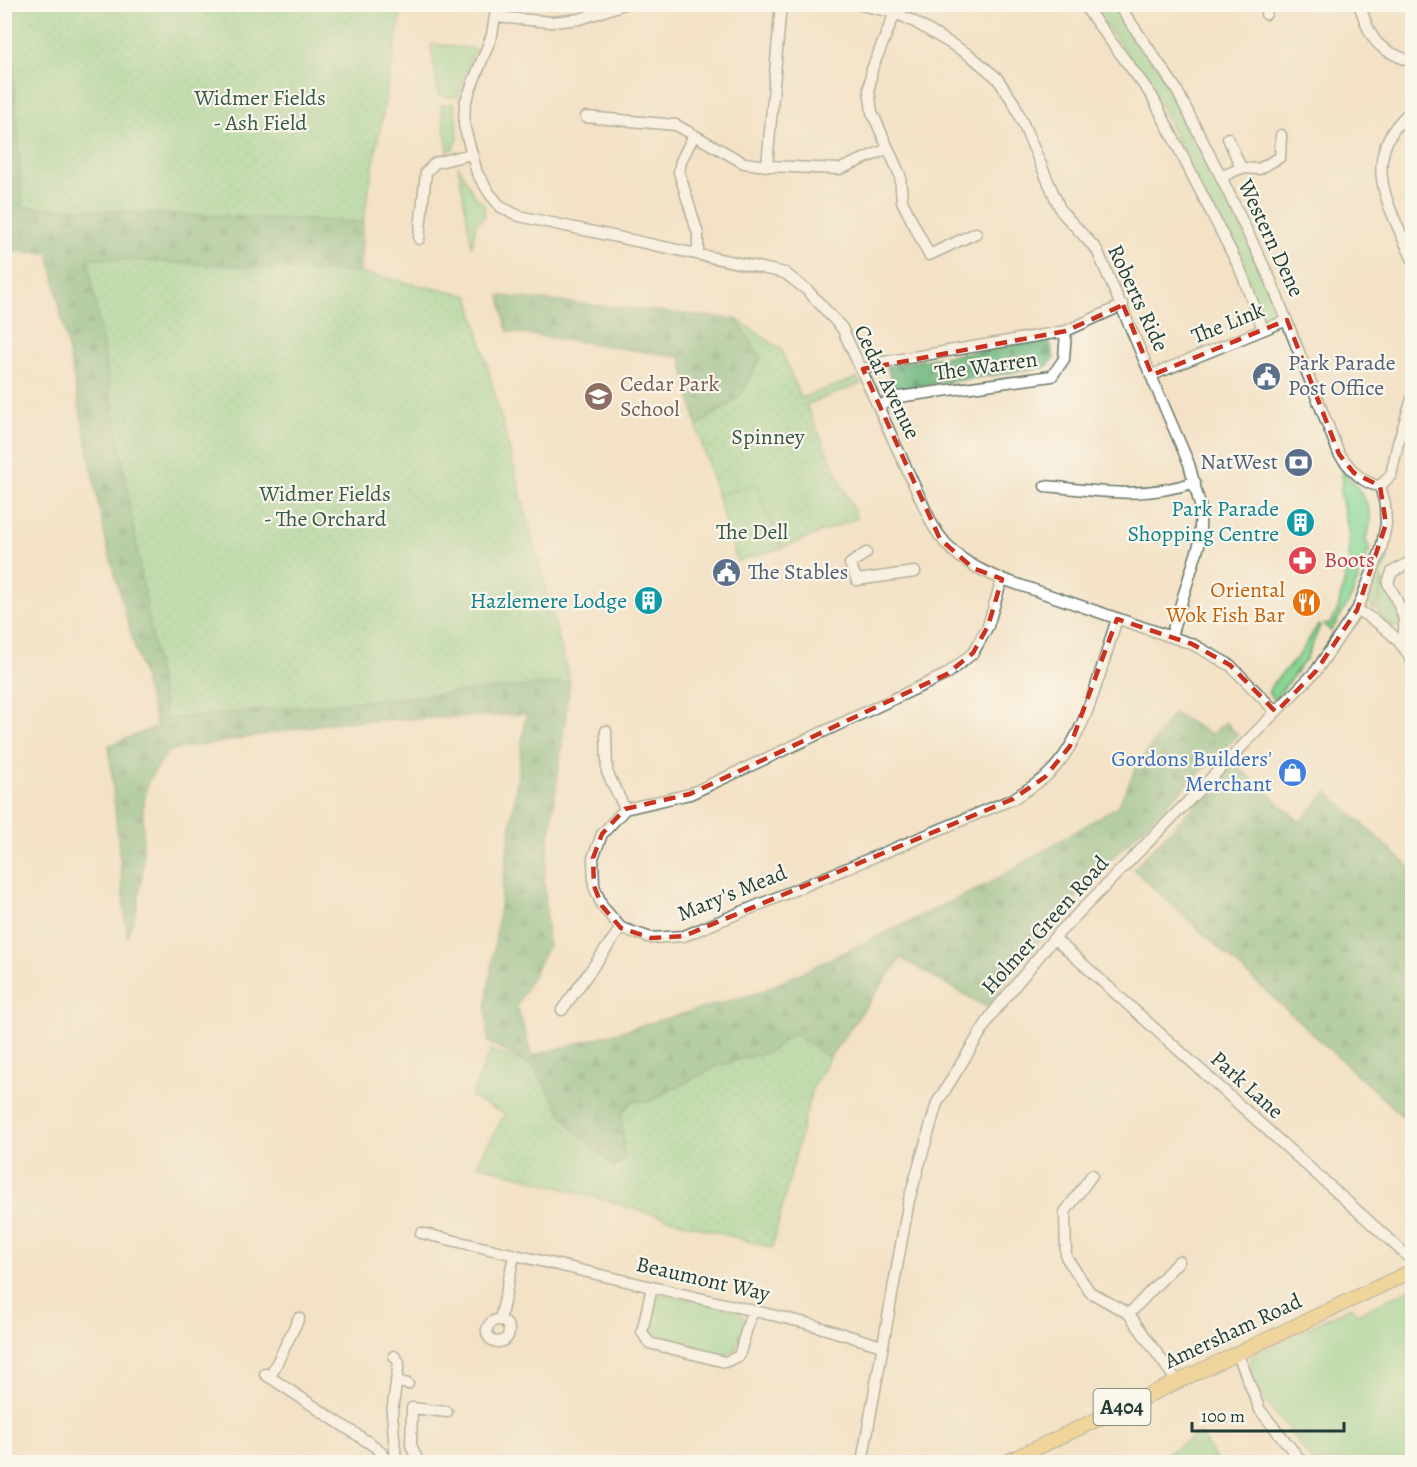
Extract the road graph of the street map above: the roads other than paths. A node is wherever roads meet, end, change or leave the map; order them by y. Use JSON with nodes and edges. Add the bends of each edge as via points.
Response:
{"nodes":[{"id":1,"x":497,"y":4,"type":"edge"},
{"id":2,"x":624,"y":4,"type":"edge"},
{"id":3,"x":781,"y":4,"type":"edge"},
{"id":4,"x":856,"y":4,"type":"edge"},
{"id":5,"x":1083,"y":4,"type":"edge"},
{"id":6,"x":1118,"y":4,"type":"edge"},
{"id":7,"x":1359,"y":4,"type":"edge"},
{"id":8,"x":895,"y":13,"type":"junction"},
{"id":9,"x":496,"y":17,"type":"junction"},
{"id":10,"x":1413,"y":62,"type":"edge"},
{"id":11,"x":1413,"y":110,"type":"edge"},
{"id":12,"x":586,"y":117,"type":"dead end"},
{"id":13,"x":694,"y":135,"type":"junction"},
{"id":14,"x":1281,"y":135,"type":"dead end"},
{"id":15,"x":1227,"y":138,"type":"dead end"},
{"id":16,"x":887,"y":148,"type":"junction"},
{"id":17,"x":471,"y":154,"type":"junction"},
{"id":18,"x":767,"y":166,"type":"junction"},
{"id":19,"x":1241,"y":168,"type":"junction"},
{"id":20,"x":1221,"y":177,"type":"junction"},
{"id":21,"x":976,"y":233,"type":"dead end"},
{"id":22,"x":419,"y":239,"type":"dead end"},
{"id":23,"x":698,"y":253,"type":"junction"},
{"id":24,"x":1413,"y":258,"type":"edge"},
{"id":25,"x":1122,"y":305,"type":"junction"},
{"id":26,"x":1287,"y":320,"type":"junction"},
{"id":27,"x":1263,"y":329,"type":"junction"},
{"id":28,"x":1066,"y":331,"type":"junction"},
{"id":29,"x":862,"y":369,"type":"junction"},
{"id":30,"x":1152,"y":375,"type":"junction"},
{"id":31,"x":1413,"y":399,"type":"edge"},
{"id":32,"x":879,"y":406,"type":"junction"},
{"id":33,"x":1195,"y":482,"type":"junction"},
{"id":34,"x":1045,"y":486,"type":"dead end"},
{"id":35,"x":1380,"y":486,"type":"junction"},
{"id":36,"x":866,"y":553,"type":"dead end"},
{"id":37,"x":1413,"y":561,"type":"edge"},
{"id":38,"x":915,"y":572,"type":"dead end"},
{"id":39,"x":1002,"y":579,"type":"junction"},
{"id":40,"x":1357,"y":610,"type":"junction"},
{"id":41,"x":1117,"y":618,"type":"junction"},
{"id":42,"x":1171,"y":636,"type":"junction"},
{"id":43,"x":1401,"y":644,"type":"junction"},
{"id":44,"x":1413,"y":662,"type":"edge"},
{"id":45,"x":1276,"y":712,"type":"junction"},
{"id":46,"x":606,"y":731,"type":"dead end"},
{"id":47,"x":626,"y":809,"type":"junction"},
{"id":48,"x":621,"y":928,"type":"junction"},
{"id":49,"x":1054,"y":938,"type":"junction"},
{"id":50,"x":562,"y":1010,"type":"dead end"},
{"id":51,"x":1092,"y":1174,"type":"dead end"},
{"id":52,"x":421,"y":1233,"type":"dead end"},
{"id":53,"x":514,"y":1256,"type":"junction"},
{"id":54,"x":1413,"y":1260,"type":"edge"},
{"id":55,"x":1179,"y":1261,"type":"dead end"},
{"id":56,"x":1413,"y":1271,"type":"edge"},
{"id":57,"x":652,"y":1287,"type":"junction"},
{"id":58,"x":752,"y":1311,"type":"junction"},
{"id":59,"x":1129,"y":1314,"type":"junction"},
{"id":60,"x":299,"y":1318,"type":"dead end"},
{"id":61,"x":500,"y":1320,"type":"dead end"},
{"id":62,"x":882,"y":1346,"type":"junction"},
{"id":63,"x":1237,"y":1352,"type":"junction"},
{"id":64,"x":394,"y":1356,"type":"dead end"},
{"id":65,"x":1176,"y":1380,"type":"junction"},
{"id":66,"x":396,"y":1381,"type":"junction"},
{"id":67,"x":408,"y":1384,"type":"dead end"},
{"id":68,"x":447,"y":1412,"type":"dead end"},
{"id":69,"x":389,"y":1462,"type":"edge"},
{"id":70,"x":396,"y":1462,"type":"edge"},
{"id":71,"x":418,"y":1462,"type":"edge"},
{"id":72,"x":862,"y":1462,"type":"edge"},
{"id":73,"x":1007,"y":1462,"type":"edge"},
{"id":74,"x":1302,"y":1462,"type":"edge"}],
"edges":[{"from":1,"to":9,"type":"street","name":"Cedar Avenue"},
{"from":2,"to":9,"type":"street","via":[[580,19],[552,22]]},
{"from":3,"to":18,"type":"street"},
{"from":4,"to":8,"type":"street","name":"Roberts Ride"},
{"from":5,"to":27,"type":"street","via":[[1152,96],[1240,269]]},
{"from":6,"to":20,"type":"street","name":"Western Dene","via":[[1175,87]]},
{"from":7,"to":10,"type":"street","via":[[1371,38],[1390,53]]},
{"from":8,"to":16,"type":"street","via":[[872,69],[869,90],[872,112]]},
{"from":8,"to":25,"type":"street","name":"Roberts Ride","via":[[971,56],[997,78],[1014,103],[1061,211],[1097,250]]},
{"from":9,"to":17,"type":"street","name":"Cedar Avenue","via":[[465,103],[464,125]]},
{"from":11,"to":24,"type":"street","via":[[1388,137],[1379,166],[1384,196]]},
{"from":12,"to":13,"type":"street","via":[[676,125]]},
{"from":13,"to":18,"type":"street","via":[[744,163]]},
{"from":13,"to":23,"type":"street","via":[[679,172],[698,234]]},
{"from":14,"to":19,"type":"street","via":[[1280,158],[1259,169]]},
{"from":15,"to":19,"type":"street"},
{"from":16,"to":18,"type":"street","via":[[840,169]]},
{"from":16,"to":21,"type":"street","via":[[900,175],[902,201],[925,256]]},
{"from":17,"to":22,"type":"street","via":[[435,163],[426,172]]},
{"from":17,"to":23,"type":"street","name":"Cedar Avenue","via":[[490,194],[501,207],[519,216]]},
{"from":19,"to":20,"type":"street"},
{"from":20,"to":26,"type":"street","name":"Western Dene"},
{"from":23,"to":29,"type":"street","name":"Cedar Avenue","via":[[784,273],[808,291],[842,328]]},
{"from":25,"to":28,"type":"street","name":"The Warren"},
{"from":25,"to":30,"type":"street","name":"Roberts Ride"},
{"from":26,"to":27,"type":"street","name":"The Link"},
{"from":26,"to":35,"type":"street","name":"Western Dene","via":[[1339,454],[1354,473]]},
{"from":27,"to":30,"type":"street","name":"The Link"},
{"from":28,"to":29,"type":"street","name":"The Warren"},
{"from":28,"to":32,"type":"street","name":"The Warren","via":[[1064,359],[1052,376],[898,397]]},
{"from":29,"to":32,"type":"street","name":"Cedar Avenue"},
{"from":30,"to":33,"type":"street","name":"Roberts Ride"},
{"from":31,"to":35,"type":"street","via":[[1391,476]]},
{"from":32,"to":39,"type":"street","name":"Cedar Avenue","via":[[940,539],[973,568]]},
{"from":33,"to":34,"type":"street","via":[[1142,494]]},
{"from":33,"to":42,"type":"street","name":"Roberts Ride","via":[[1201,509],[1199,545]]},
{"from":35,"to":40,"type":"street","name":"Holmer Green Road","via":[[1386,524],[1381,550]]},
{"from":36,"to":38,"type":"street","via":[[849,564],[857,580]]},
{"from":37,"to":43,"type":"street","via":[[1392,572],[1388,583],[1405,620]]},
{"from":39,"to":41,"type":"street","name":"Cedar Avenue"},
{"from":39,"to":47,"type":"street","via":[[988,627],[973,653],[947,674],[690,794]]},
{"from":40,"to":43,"type":"street","via":[[1375,620]]},
{"from":40,"to":45,"type":"street","name":"Holmer Green Road","via":[[1316,671]]},
{"from":41,"to":42,"type":"street","name":"Cedar Avenue"},
{"from":41,"to":48,"type":"street","name":"Mary's Mead","via":[[1082,723],[1070,746],[1045,777],[1013,799],[684,936],[651,938]]},
{"from":42,"to":45,"type":"street","name":"Cedar Avenue","via":[[1230,665]]},
{"from":43,"to":44,"type":"street"},
{"from":45,"to":49,"type":"street","name":"Holmer Green Road"},
{"from":46,"to":47,"type":"street","via":[[607,772]]},
{"from":47,"to":48,"type":"street","via":[[602,834],[593,858],[594,886],[602,906]]},
{"from":48,"to":50,"type":"street"},
{"from":49,"to":54,"type":"street","name":"Park Lane"},
{"from":49,"to":62,"type":"street","name":"Holmer Green Road","via":[[992,1014],[937,1103],[909,1200]]},
{"from":51,"to":59,"type":"street","via":[[1065,1212],[1066,1257],[1090,1292]]},
{"from":52,"to":53,"type":"street","name":"Beaumont Way"},
{"from":53,"to":57,"type":"street","name":"Beaumont Way"},
{"from":53,"to":61,"type":"street"},
{"from":55,"to":59,"type":"street"},
{"from":56,"to":63,"type":"main road","name":"Amersham Road","number":"A404"},
{"from":57,"to":58,"type":"street","name":"Beaumont Way"},
{"from":57,"to":58,"type":"street","via":[[642,1332],[649,1343],[725,1362],[739,1356]]},
{"from":58,"to":62,"type":"street","name":"Beaumont Way"},
{"from":59,"to":65,"type":"street"},
{"from":60,"to":69,"type":"street","via":[[268,1376],[377,1448]]},
{"from":62,"to":72,"type":"street","name":"Holmer Green Road"},
{"from":63,"to":65,"type":"main road","name":"Amersham Road","number":"A404"},
{"from":63,"to":74,"type":"street","via":[[1260,1410]]},
{"from":64,"to":66,"type":"street","via":[[399,1362]]},
{"from":65,"to":73,"type":"main road","name":"Amersham Road","number":"A404"},
{"from":66,"to":67,"type":"street"},
{"from":66,"to":70,"type":"street","via":[[392,1413]]},
{"from":68,"to":71,"type":"street","via":[[412,1408],[411,1444]]}]}
